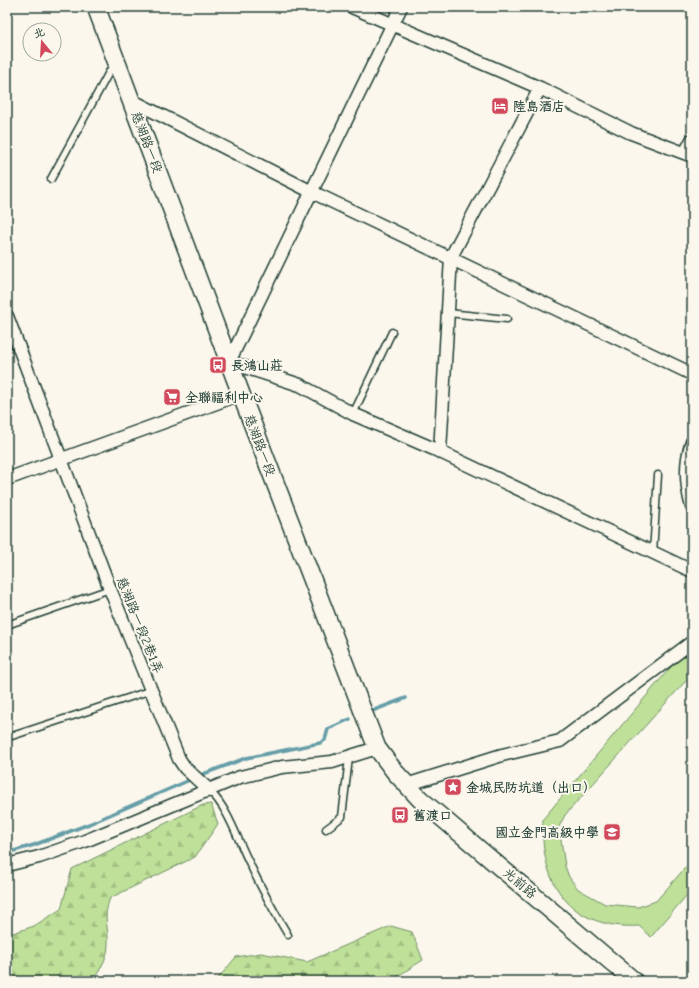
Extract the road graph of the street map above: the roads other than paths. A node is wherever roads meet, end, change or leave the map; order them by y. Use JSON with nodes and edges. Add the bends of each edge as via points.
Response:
{"nodes":[{"id":1,"x":96,"y":7,"type":"edge"},
{"id":2,"x":352,"y":7,"type":"edge"},
{"id":3,"x":401,"y":7,"type":"edge"},
{"id":4,"x":392,"y":24,"type":"junction"},
{"id":5,"x":116,"y":60,"type":"junction"},
{"id":6,"x":540,"y":88,"type":"junction"},
{"id":7,"x":131,"y":100,"type":"junction"},
{"id":8,"x":692,"y":140,"type":"edge"},
{"id":9,"x":688,"y":155,"type":"edge"},
{"id":10,"x":51,"y":179,"type":"dead end"},
{"id":11,"x":312,"y":192,"type":"junction"},
{"id":12,"x":451,"y":257,"type":"junction"},
{"id":13,"x":448,"y":313,"type":"junction"},
{"id":14,"x":7,"y":316,"type":"edge"},
{"id":15,"x":507,"y":319,"type":"dead end"},
{"id":16,"x":392,"y":332,"type":"dead end"},
{"id":17,"x":229,"y":362,"type":"junction"},
{"id":18,"x":692,"y":374,"type":"edge"},
{"id":19,"x":240,"y":394,"type":"junction"},
{"id":20,"x":353,"y":414,"type":"junction"},
{"id":21,"x":692,"y":442,"type":"edge"},
{"id":22,"x":440,"y":452,"type":"junction"},
{"id":23,"x":690,"y":456,"type":"edge"},
{"id":24,"x":62,"y":460,"type":"junction"},
{"id":25,"x":658,"y":475,"type":"dead end"},
{"id":26,"x":7,"y":479,"type":"edge"},
{"id":27,"x":692,"y":507,"type":"edge"},
{"id":28,"x":653,"y":553,"type":"junction"},
{"id":29,"x":692,"y":571,"type":"edge"},
{"id":30,"x":110,"y":588,"type":"junction"},
{"id":31,"x":7,"y":625,"type":"edge"},
{"id":32,"x":692,"y":642,"type":"edge"},
{"id":33,"x":152,"y":690,"type":"junction"},
{"id":34,"x":12,"y":736,"type":"dead end"},
{"id":35,"x":377,"y":748,"type":"junction"},
{"id":36,"x":349,"y":758,"type":"junction"},
{"id":37,"x":406,"y":785,"type":"junction"},
{"id":38,"x":206,"y":788,"type":"junction"},
{"id":39,"x":326,"y":829,"type":"dead end"},
{"id":40,"x":7,"y":865,"type":"edge"},
{"id":41,"x":288,"y":935,"type":"dead end"},
{"id":42,"x":634,"y":981,"type":"edge"}],
"edges":[{"from":1,"to":5,"type":"main road","name":"慈湖路一段"},
{"from":2,"to":4,"type":"street"},
{"from":3,"to":4,"type":"street"},
{"from":4,"to":6,"type":"street"},
{"from":4,"to":11,"type":"street"},
{"from":5,"to":7,"type":"main road","name":"慈湖路一段"},
{"from":5,"to":10,"type":"lane"},
{"from":6,"to":9,"type":"street","via":[[631,133]]},
{"from":6,"to":12,"type":"street"},
{"from":7,"to":11,"type":"street"},
{"from":7,"to":17,"type":"main road","name":"慈湖路一段"},
{"from":8,"to":9,"type":"street"},
{"from":11,"to":12,"type":"street"},
{"from":11,"to":17,"type":"street"},
{"from":12,"to":13,"type":"street"},
{"from":12,"to":18,"type":"street"},
{"from":13,"to":15,"type":"lane"},
{"from":13,"to":22,"type":"street"},
{"from":14,"to":24,"type":"street","name":"慈湖路一段2巷1弄"},
{"from":16,"to":20,"type":"lane"},
{"from":17,"to":19,"type":"main road","name":"慈湖路一段"},
{"from":17,"to":20,"type":"street","via":[[300,385]]},
{"from":19,"to":24,"type":"street"},
{"from":19,"to":35,"type":"main road","name":"慈湖路一段"},
{"from":20,"to":22,"type":"street"},
{"from":21,"to":23,"type":"street"},
{"from":22,"to":28,"type":"street"},
{"from":23,"to":27,"type":"street","via":[[688,492]]},
{"from":24,"to":26,"type":"street"},
{"from":24,"to":30,"type":"street","name":"慈湖路一段2巷1弄"},
{"from":25,"to":28,"type":"lane"},
{"from":28,"to":29,"type":"street"},
{"from":30,"to":31,"type":"lane"},
{"from":30,"to":33,"type":"street","name":"慈湖路一段2巷1弄"},
{"from":32,"to":37,"type":"street","via":[[560,741],[502,755]]},
{"from":33,"to":34,"type":"lane"},
{"from":33,"to":38,"type":"street","name":"慈湖路一段2巷1弄","via":[[179,759]]},
{"from":35,"to":36,"type":"street"},
{"from":35,"to":37,"type":"main road","name":"慈湖路一段"},
{"from":36,"to":38,"type":"street","via":[[322,764],[270,769]]},
{"from":36,"to":39,"type":"lane","via":[[342,817]]},
{"from":37,"to":42,"type":"main road","name":"光前路"},
{"from":38,"to":40,"type":"street","via":[[85,841],[40,857]]},
{"from":38,"to":41,"type":"lane","via":[[224,808],[254,873]]}]}
